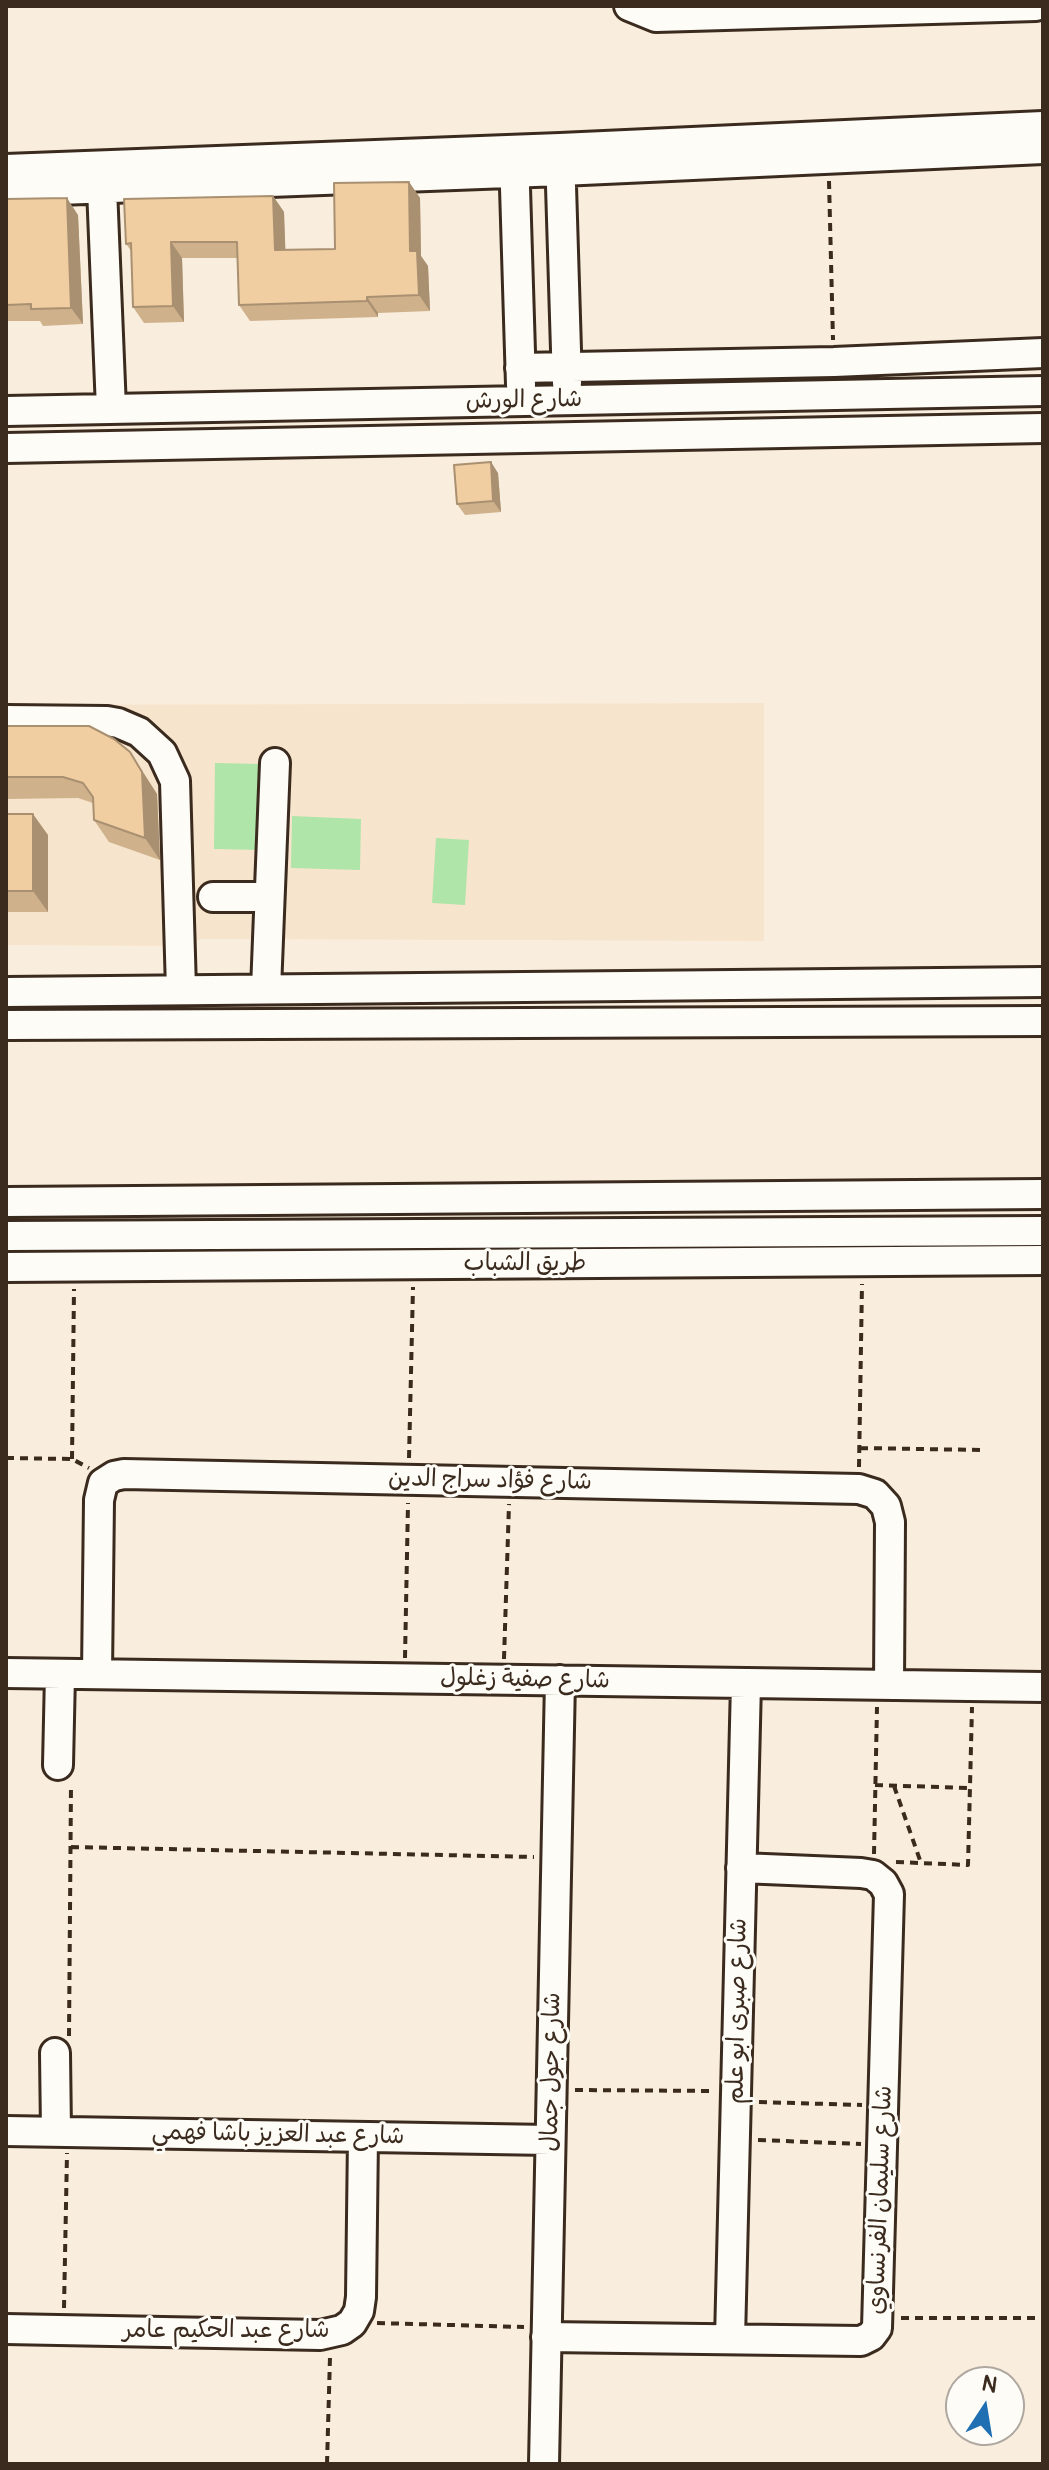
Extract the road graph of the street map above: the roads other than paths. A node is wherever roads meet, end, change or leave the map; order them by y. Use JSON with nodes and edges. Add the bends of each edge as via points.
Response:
{"nodes":[{"id":1,"x":629,"y":6,"type":"edge"},
{"id":2,"x":1036,"y":6,"type":"edge"},
{"id":3,"x":920,"y":8,"type":"edge"},
{"id":4,"x":1043,"y":126,"type":"edge"},
{"id":5,"x":1043,"y":149,"type":"edge"},
{"id":6,"x":560,"y":160,"type":"junction"},
{"id":7,"x":514,"y":162,"type":"junction"},
{"id":8,"x":6,"y":169,"type":"edge"},
{"id":9,"x":102,"y":188,"type":"junction"},
{"id":10,"x":6,"y":192,"type":"edge"},
{"id":11,"x":1043,"y":353,"type":"edge"},
{"id":12,"x":567,"y":367,"type":"junction"},
{"id":13,"x":520,"y":368,"type":"junction"},
{"id":14,"x":1043,"y":391,"type":"edge"},
{"id":15,"x":568,"y":400,"type":"junction"},
{"id":16,"x":521,"y":401,"type":"junction"},
{"id":17,"x":111,"y":409,"type":"junction"},
{"id":18,"x":6,"y":411,"type":"edge"},
{"id":19,"x":1043,"y":428,"type":"edge"},
{"id":20,"x":6,"y":448,"type":"edge"},
{"id":21,"x":6,"y":720,"type":"edge"},
{"id":22,"x":275,"y":763,"type":"dead end"},
{"id":23,"x":213,"y":897,"type":"dead end"},
{"id":24,"x":269,"y":897,"type":"junction"},
{"id":25,"x":1043,"y":982,"type":"edge"},
{"id":26,"x":576,"y":987,"type":"junction"},
{"id":27,"x":409,"y":988,"type":"junction"},
{"id":28,"x":266,"y":989,"type":"junction"},
{"id":29,"x":181,"y":990,"type":"junction"},
{"id":30,"x":46,"y":991,"type":"junction"},
{"id":31,"x":6,"y":992,"type":"edge"},
{"id":32,"x":1043,"y":1021,"type":"edge"},
{"id":33,"x":576,"y":1022,"type":"junction"},
{"id":34,"x":409,"y":1023,"type":"junction"},
{"id":35,"x":47,"y":1024,"type":"junction"},
{"id":36,"x":6,"y":1025,"type":"edge"},
{"id":37,"x":1043,"y":1194,"type":"edge"},
{"id":38,"x":6,"y":1202,"type":"edge"},
{"id":39,"x":1043,"y":1231,"type":"edge"},
{"id":40,"x":6,"y":1236,"type":"edge"},
{"id":41,"x":1043,"y":1260,"type":"edge"},
{"id":42,"x":6,"y":1267,"type":"edge"},
{"id":43,"x":6,"y":1673,"type":"edge"},
{"id":44,"x":60,"y":1674,"type":"junction"},
{"id":45,"x":97,"y":1674,"type":"junction"},
{"id":46,"x":560,"y":1680,"type":"junction"},
{"id":47,"x":746,"y":1683,"type":"junction"},
{"id":48,"x":883,"y":1685,"type":"junction"},
{"id":49,"x":1043,"y":1687,"type":"edge"},
{"id":50,"x":64,"y":1775,"type":"road end"},
{"id":51,"x":741,"y":1868,"type":"junction"},
{"id":52,"x":62,"y":2045,"type":"road end"},
{"id":53,"x":6,"y":2131,"type":"edge"},
{"id":54,"x":62,"y":2132,"type":"junction"},
{"id":55,"x":363,"y":2137,"type":"junction"},
{"id":56,"x":550,"y":2140,"type":"junction"},
{"id":57,"x":6,"y":2329,"type":"edge"},
{"id":58,"x":546,"y":2332,"type":"junction"},
{"id":59,"x":730,"y":2339,"type":"junction"},
{"id":60,"x":544,"y":2464,"type":"edge"}],
"edges":[{"from":1,"to":3,"type":"street","via":[[656,17]]},
{"from":2,"to":3,"type":"street"},
{"from":4,"to":6,"type":"street"},
{"from":5,"to":6,"type":"street","via":[[828,159]]},
{"from":6,"to":7,"type":"street"},
{"from":6,"to":12,"type":"street"},
{"from":7,"to":8,"type":"street"},
{"from":7,"to":9,"type":"street"},
{"from":7,"to":13,"type":"street"},
{"from":9,"to":10,"type":"street"},
{"from":9,"to":17,"type":"street"},
{"from":11,"to":12,"type":"street"},
{"from":12,"to":13,"type":"street"},
{"from":12,"to":15,"type":"street"},
{"from":13,"to":16,"type":"street"},
{"from":14,"to":15,"type":"street","name":"شارع الورش"},
{"from":15,"to":16,"type":"street","name":"شارع الورش"},
{"from":16,"to":17,"type":"street","name":"شارع الورش"},
{"from":17,"to":18,"type":"street","name":"شارع الورش"},
{"from":19,"to":20,"type":"street","name":"شارع الورش"},
{"from":21,"to":29,"type":"street","via":[[107,721],[139,732],[162,753],[175,781]]},
{"from":22,"to":24,"type":"street"},
{"from":23,"to":24,"type":"street"},
{"from":24,"to":28,"type":"street"},
{"from":25,"to":26,"type":"street"},
{"from":26,"to":27,"type":"street"},
{"from":26,"to":33,"type":"street"},
{"from":27,"to":28,"type":"street"},
{"from":27,"to":34,"type":"street"},
{"from":28,"to":29,"type":"street"},
{"from":29,"to":30,"type":"street"},
{"from":30,"to":31,"type":"street"},
{"from":30,"to":35,"type":"street"},
{"from":32,"to":33,"type":"street"},
{"from":33,"to":34,"type":"street"},
{"from":34,"to":35,"type":"street"},
{"from":35,"to":36,"type":"street"},
{"from":37,"to":38,"type":"street"},
{"from":39,"to":40,"type":"street","name":"طريق الشباب"},
{"from":41,"to":42,"type":"street","name":"طريق الشباب"},
{"from":43,"to":44,"type":"street","name":"شارع صفية زغلول"},
{"from":44,"to":45,"type":"street","name":"شارع صفية زغلول"},
{"from":44,"to":50,"type":"street"},
{"from":45,"to":46,"type":"street","name":"شارع صفية زغلول"},
{"from":45,"to":48,"type":"street","name":"شارع فؤاد سراج الدين","via":[[99,1500],[103,1483],[124,1474],[859,1489],[875,1494],[886,1506],[890,1522]]},
{"from":46,"to":47,"type":"street","name":"شارع صفية زغلول"},
{"from":46,"to":56,"type":"street","name":"شارع جول جمال"},
{"from":47,"to":48,"type":"street","name":"شارع صفية زغلول"},
{"from":47,"to":51,"type":"street","name":"شارع صبرى ابو علم"},
{"from":48,"to":49,"type":"street","name":"شارع صفية زغلول"},
{"from":51,"to":59,"type":"street","name":"شارع صبرى ابو علم"},
{"from":51,"to":59,"type":"street","name":"شارع سليمان الفرنساوي","via":[[874,1868],[889,1894],[880,2318],[871,2336],[861,2341]]},
{"from":52,"to":54,"type":"street"},
{"from":53,"to":54,"type":"street","name":"شارع عبد العزيز باشا فهمي"},
{"from":54,"to":55,"type":"street","name":"شارع عبد العزيز باشا فهمي"},
{"from":55,"to":56,"type":"street","name":"شارع عبد العزيز باشا فهمي"},
{"from":55,"to":57,"type":"street","name":"شارع عبد الحكيم عامر","via":[[361,2297],[359,2311],[341,2328]]},
{"from":56,"to":58,"type":"street","name":"شارع جول جمال"},
{"from":58,"to":59,"type":"street","name":"شارع سليمان الفرنساوي"},
{"from":58,"to":60,"type":"street","name":"شارع جول جمال"}]}
